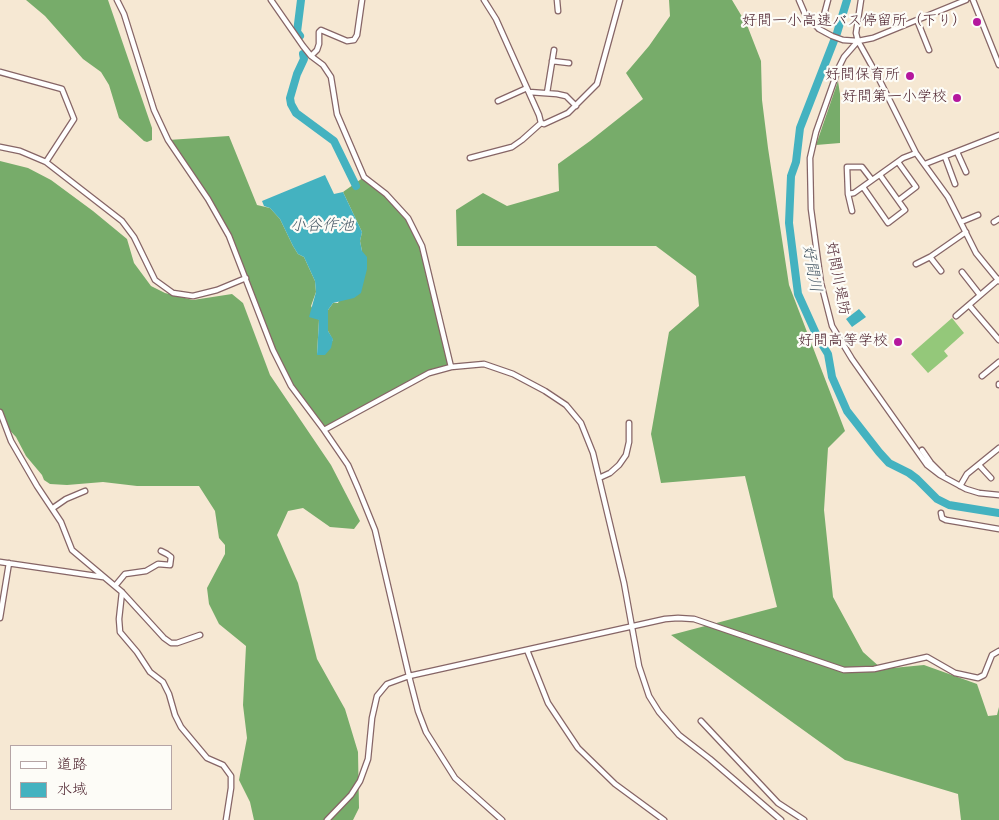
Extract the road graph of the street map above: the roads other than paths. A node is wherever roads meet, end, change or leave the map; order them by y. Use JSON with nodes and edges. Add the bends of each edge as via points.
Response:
{"nodes":[{"id":1,"x":117,"y":0,"type":"edge"},
{"id":2,"x":271,"y":0,"type":"edge"},
{"id":3,"x":362,"y":0,"type":"edge"},
{"id":4,"x":484,"y":0,"type":"edge"},
{"id":5,"x":557,"y":0,"type":"edge"},
{"id":6,"x":620,"y":0,"type":"edge"},
{"id":7,"x":799,"y":0,"type":"edge"},
{"id":8,"x":828,"y":0,"type":"edge"},
{"id":9,"x":861,"y":0,"type":"edge"},
{"id":10,"x":966,"y":0,"type":"edge"},
{"id":11,"x":973,"y":0,"type":"edge"},
{"id":12,"x":558,"y":11,"type":"dead end"},
{"id":13,"x":917,"y":20,"type":"junction"},
{"id":14,"x":818,"y":28,"type":"junction"},
{"id":15,"x":855,"y":41,"type":"junction"},
{"id":16,"x":554,"y":50,"type":"dead end"},
{"id":17,"x":929,"y":50,"type":"dead end"},
{"id":18,"x":311,"y":56,"type":"junction"},
{"id":19,"x":552,"y":61,"type":"junction"},
{"id":20,"x":569,"y":63,"type":"dead end"},
{"id":21,"x":999,"y":65,"type":"edge"},
{"id":22,"x":0,"y":72,"type":"edge"},
{"id":23,"x":528,"y":90,"type":"junction"},
{"id":24,"x":547,"y":93,"type":"junction"},
{"id":25,"x":498,"y":101,"type":"dead end"},
{"id":26,"x":576,"y":106,"type":"junction"},
{"id":27,"x":541,"y":123,"type":"junction"},
{"id":28,"x":999,"y":135,"type":"edge"},
{"id":29,"x":0,"y":147,"type":"edge"},
{"id":30,"x":957,"y":152,"type":"junction"},
{"id":31,"x":916,"y":153,"type":"junction"},
{"id":32,"x":945,"y":157,"type":"junction"},
{"id":33,"x":470,"y":158,"type":"dead end"},
{"id":34,"x":46,"y":162,"type":"junction"},
{"id":35,"x":898,"y":162,"type":"junction"},
{"id":36,"x":925,"y":164,"type":"junction"},
{"id":37,"x":966,"y":172,"type":"dead end"},
{"id":38,"x":880,"y":175,"type":"junction"},
{"id":39,"x":872,"y":180,"type":"junction"},
{"id":40,"x":955,"y":184,"type":"dead end"},
{"id":41,"x":863,"y":187,"type":"junction"},
{"id":42,"x":848,"y":194,"type":"junction"},
{"id":43,"x":899,"y":200,"type":"junction"},
{"id":44,"x":852,"y":211,"type":"dead end"},
{"id":45,"x":978,"y":215,"type":"dead end"},
{"id":46,"x":999,"y":219,"type":"edge"},
{"id":47,"x":960,"y":222,"type":"junction"},
{"id":48,"x":994,"y":222,"type":"dead end"},
{"id":49,"x":965,"y":233,"type":"junction"},
{"id":50,"x":930,"y":257,"type":"junction"},
{"id":51,"x":916,"y":264,"type":"dead end"},
{"id":52,"x":941,"y":271,"type":"dead end"},
{"id":53,"x":962,"y":272,"type":"dead end"},
{"id":54,"x":246,"y":278,"type":"junction"},
{"id":55,"x":999,"y":280,"type":"edge"},
{"id":56,"x":980,"y":295,"type":"junction"},
{"id":57,"x":969,"y":305,"type":"junction"},
{"id":58,"x":956,"y":316,"type":"dead end"},
{"id":59,"x":999,"y":340,"type":"edge"},
{"id":60,"x":999,"y":362,"type":"edge"},
{"id":61,"x":451,"y":367,"type":"junction"},
{"id":62,"x":982,"y":376,"type":"dead end"},
{"id":63,"x":0,"y":412,"type":"edge"},
{"id":64,"x":628,"y":423,"type":"dead end"},
{"id":65,"x":324,"y":430,"type":"junction"},
{"id":66,"x":999,"y":448,"type":"edge"},
{"id":67,"x":922,"y":450,"type":"dead end"},
{"id":68,"x":979,"y":465,"type":"junction"},
{"id":69,"x":599,"y":478,"type":"junction"},
{"id":70,"x":991,"y":478,"type":"dead end"},
{"id":71,"x":948,"y":480,"type":"junction"},
{"id":72,"x":960,"y":486,"type":"junction"},
{"id":73,"x":85,"y":491,"type":"dead end"},
{"id":74,"x":999,"y":495,"type":"edge"},
{"id":75,"x":53,"y":508,"type":"junction"},
{"id":76,"x":941,"y":513,"type":"dead end"},
{"id":77,"x":999,"y":529,"type":"edge"},
{"id":78,"x":161,"y":552,"type":"dead end"},
{"id":79,"x":0,"y":562,"type":"edge"},
{"id":80,"x":9,"y":563,"type":"junction"},
{"id":81,"x":104,"y":578,"type":"junction"},
{"id":82,"x":115,"y":586,"type":"junction"},
{"id":83,"x":122,"y":592,"type":"junction"},
{"id":84,"x":0,"y":618,"type":"edge"},
{"id":85,"x":632,"y":627,"type":"junction"},
{"id":86,"x":200,"y":635,"type":"dead end"},
{"id":87,"x":527,"y":650,"type":"junction"},
{"id":88,"x":999,"y":651,"type":"edge"},
{"id":89,"x":409,"y":676,"type":"junction"},
{"id":90,"x":701,"y":721,"type":"dead end"},
{"id":91,"x":778,"y":803,"type":"junction"},
{"id":92,"x":771,"y":812,"type":"junction"},
{"id":93,"x":226,"y":820,"type":"edge"},
{"id":94,"x":326,"y":820,"type":"edge"},
{"id":95,"x":502,"y":820,"type":"edge"},
{"id":96,"x":664,"y":820,"type":"edge"},
{"id":97,"x":780,"y":820,"type":"edge"},
{"id":98,"x":804,"y":820,"type":"edge"}],
"edges":[{"from":1,"to":54,"type":"street","via":[[154,110],[168,140],[208,198],[229,236]]},
{"from":2,"to":18,"type":"street"},
{"from":3,"to":18,"type":"street","via":[[354,40],[347,41],[321,30],[317,50]]},
{"from":4,"to":23,"type":"street"},
{"from":5,"to":12,"type":"street"},
{"from":6,"to":26,"type":"street","via":[[597,84]]},
{"from":7,"to":14,"type":"street","via":[[805,14]]},
{"from":8,"to":14,"type":"street"},
{"from":9,"to":15,"type":"street"},
{"from":10,"to":13,"type":"street"},
{"from":11,"to":21,"type":"street"},
{"from":13,"to":15,"type":"street","via":[[872,38]]},
{"from":13,"to":17,"type":"street"},
{"from":14,"to":15,"type":"street","via":[[832,36]]},
{"from":15,"to":31,"type":"street","via":[[878,78]]},
{"from":15,"to":71,"type":"street","name":"好間川堤防","via":[[839,67],[810,158],[811,209],[821,283],[832,326],[852,359],[927,465]]},
{"from":16,"to":19,"type":"street"},
{"from":18,"to":61,"type":"street","via":[[331,77],[338,114],[364,177],[386,194],[408,218],[422,246]]},
{"from":19,"to":20,"type":"street"},
{"from":19,"to":24,"type":"street"},
{"from":22,"to":34,"type":"street","via":[[62,89],[74,119]]},
{"from":23,"to":24,"type":"street"},
{"from":23,"to":25,"type":"street"},
{"from":23,"to":27,"type":"street"},
{"from":24,"to":26,"type":"street","via":[[566,96]]},
{"from":26,"to":27,"type":"street","via":[[568,113]]},
{"from":27,"to":33,"type":"street","via":[[512,147]]},
{"from":28,"to":30,"type":"street"},
{"from":29,"to":34,"type":"street"},
{"from":30,"to":32,"type":"street"},
{"from":30,"to":37,"type":"street"},
{"from":31,"to":35,"type":"street"},
{"from":31,"to":36,"type":"street"},
{"from":32,"to":36,"type":"street"},
{"from":32,"to":40,"type":"street"},
{"from":34,"to":54,"type":"street","via":[[122,221],[156,280],[174,293],[193,296]]},
{"from":35,"to":38,"type":"street"},
{"from":35,"to":43,"type":"street","via":[[916,188]]},
{"from":36,"to":47,"type":"street","via":[[948,197]]},
{"from":38,"to":39,"type":"street"},
{"from":38,"to":43,"type":"street"},
{"from":39,"to":41,"type":"street"},
{"from":39,"to":42,"type":"street","via":[[862,167],[847,167]]},
{"from":41,"to":42,"type":"street","via":[[854,194]]},
{"from":41,"to":43,"type":"street","via":[[888,223],[905,210]]},
{"from":42,"to":44,"type":"street"},
{"from":45,"to":47,"type":"street"},
{"from":46,"to":48,"type":"street"},
{"from":47,"to":49,"type":"street"},
{"from":49,"to":50,"type":"street"},
{"from":49,"to":55,"type":"street","via":[[976,253]]},
{"from":50,"to":51,"type":"street"},
{"from":50,"to":52,"type":"street"},
{"from":53,"to":56,"type":"street"},
{"from":54,"to":65,"type":"street","via":[[273,350],[291,386]]},
{"from":55,"to":56,"type":"street"},
{"from":56,"to":57,"type":"street"},
{"from":57,"to":58,"type":"street"},
{"from":57,"to":59,"type":"street"},
{"from":60,"to":62,"type":"street"},
{"from":61,"to":65,"type":"street","via":[[429,373]]},
{"from":61,"to":69,"type":"street","via":[[484,364],[545,390],[566,406],[581,424]]},
{"from":63,"to":75,"type":"street","via":[[11,441]]},
{"from":64,"to":69,"type":"street","via":[[626,454],[615,469]]},
{"from":65,"to":89,"type":"street","via":[[348,466],[376,530]]},
{"from":66,"to":68,"type":"street"},
{"from":67,"to":71,"type":"street"},
{"from":68,"to":70,"type":"street"},
{"from":68,"to":72,"type":"street","via":[[967,474]]},
{"from":69,"to":85,"type":"street"},
{"from":71,"to":72,"type":"street","name":"好間川堤防"},
{"from":72,"to":74,"type":"street","name":"好間川堤防","via":[[979,493]]},
{"from":73,"to":75,"type":"street"},
{"from":75,"to":81,"type":"street","via":[[72,550]]},
{"from":76,"to":77,"type":"street","via":[[946,520]]},
{"from":78,"to":82,"type":"street","via":[[171,558],[170,565],[158,564],[146,571],[125,574]]},
{"from":79,"to":80,"type":"street"},
{"from":80,"to":81,"type":"street"},
{"from":80,"to":84,"type":"street"},
{"from":81,"to":82,"type":"street"},
{"from":82,"to":83,"type":"street"},
{"from":83,"to":86,"type":"street","via":[[171,643]]},
{"from":83,"to":93,"type":"street","via":[[120,632],[150,672],[163,682],[181,727],[208,758],[223,765],[231,776]]},
{"from":85,"to":87,"type":"street"},
{"from":85,"to":88,"type":"street","via":[[665,618],[694,619],[844,670],[874,669],[927,657],[954,673],[978,678],[984,675],[992,654]]},
{"from":85,"to":92,"type":"street","via":[[639,666],[649,696],[659,712],[679,735]]},
{"from":87,"to":89,"type":"street"},
{"from":87,"to":96,"type":"street","via":[[548,703],[578,748],[615,784]]},
{"from":89,"to":94,"type":"street","via":[[387,684],[377,696],[368,759],[360,781]]},
{"from":89,"to":95,"type":"street","via":[[418,712],[438,753],[455,778]]},
{"from":90,"to":91,"type":"street"},
{"from":91,"to":92,"type":"street"},
{"from":91,"to":98,"type":"street"},
{"from":92,"to":97,"type":"street"}]}
